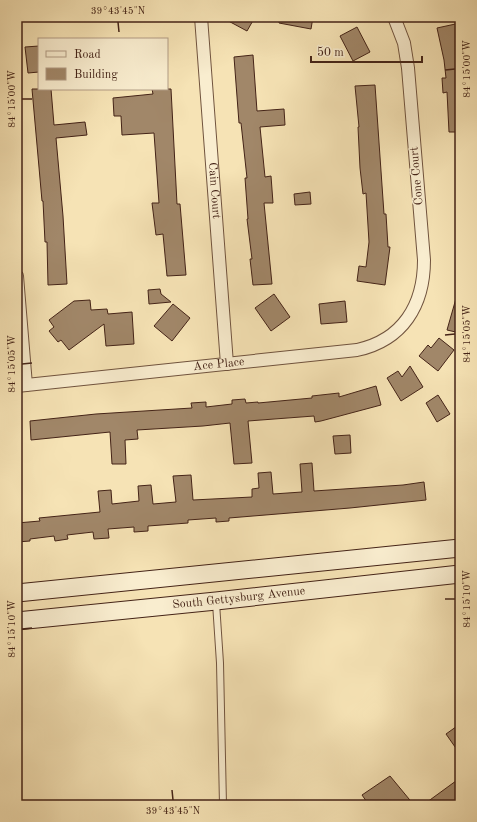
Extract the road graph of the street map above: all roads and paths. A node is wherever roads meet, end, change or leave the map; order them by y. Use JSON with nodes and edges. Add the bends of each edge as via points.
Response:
{"nodes":[{"id":1,"x":200,"y":17,"type":"edge"},
{"id":2,"x":394,"y":17,"type":"edge"},
{"id":3,"x":17,"y":276,"type":"edge"},
{"id":4,"x":410,"y":316,"type":"joint"},
{"id":5,"x":227,"y":364,"type":"junction"},
{"id":6,"x":22,"y":386,"type":"edge"},
{"id":7,"x":460,"y":548,"type":"edge"},
{"id":8,"x":460,"y":574,"type":"edge"},
{"id":9,"x":17,"y":593,"type":"edge"},
{"id":10,"x":216,"y":601,"type":"junction"},
{"id":11,"x":17,"y":621,"type":"edge"},
{"id":12,"x":223,"y":805,"type":"edge"}],
"edges":[{"from":1,"to":5,"type":"street","name":"Cain Court"},
{"from":2,"to":4,"type":"street","name":"Cone Court","via":[[404,43],[408,68],[424,260],[420,296]]},
{"from":3,"to":6,"type":"street"},
{"from":4,"to":5,"type":"street","name":"Ace Place","via":[[394,334],[367,348]]},
{"from":5,"to":6,"type":"street","name":"Ace Place"},
{"from":7,"to":9,"type":"main road"},
{"from":8,"to":10,"type":"main road","name":"South Gettysburg Avenue"},
{"from":10,"to":11,"type":"main road","name":"South Gettysburg Avenue"},
{"from":10,"to":12,"type":"lane"}]}
